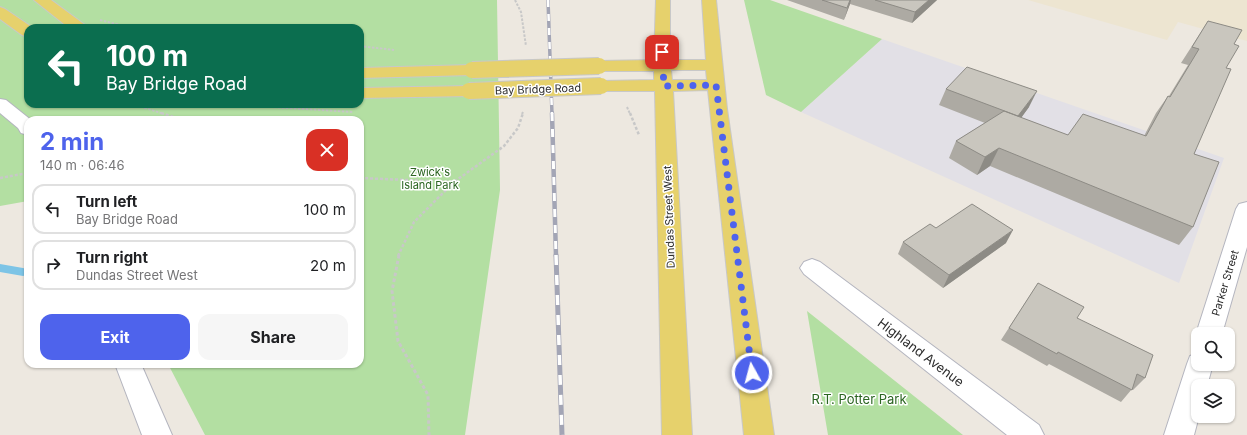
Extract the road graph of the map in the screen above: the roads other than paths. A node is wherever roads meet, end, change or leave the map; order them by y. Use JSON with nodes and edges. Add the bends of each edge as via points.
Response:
{"nodes":[{"id":1,"x":41,"y":0,"type":"edge"},
{"id":2,"x":663,"y":0,"type":"edge"},
{"id":3,"x":709,"y":0,"type":"edge"},
{"id":4,"x":0,"y":12,"type":"edge"},
{"id":5,"x":74,"y":24,"type":"edge"},
{"id":6,"x":24,"y":29,"type":"edge"},
{"id":7,"x":364,"y":73,"type":"edge"},
{"id":8,"x":663,"y":75,"type":"junction"},
{"id":9,"x":715,"y":75,"type":"junction"},
{"id":10,"x":364,"y":94,"type":"edge"},
{"id":11,"x":0,"y":104,"type":"edge"},
{"id":12,"x":24,"y":124,"type":"edge"},
{"id":13,"x":1247,"y":209,"type":"edge"},
{"id":14,"x":812,"y":268,"type":"dead end"},
{"id":15,"x":1211,"y":327,"type":"edge"},
{"id":16,"x":130,"y":368,"type":"edge"},
{"id":17,"x":1198,"y":371,"type":"edge"},
{"id":18,"x":157,"y":435,"type":"edge"},
{"id":19,"x":677,"y":435,"type":"edge"},
{"id":20,"x":759,"y":435,"type":"edge"},
{"id":21,"x":1030,"y":435,"type":"edge"},
{"id":22,"x":1179,"y":435,"type":"edge"}],
"edges":[{"from":1,"to":5,"type":"main road"},
{"from":2,"to":8,"type":"main road","name":"Dundas Street West"},
{"from":3,"to":9,"type":"main road"},
{"from":4,"to":6,"type":"main road"},
{"from":7,"to":8,"type":"main road","name":"Bay Bridge Road","bridge":true,"via":[[599,66]]},
{"from":8,"to":9,"type":"main road","name":"Bay Bridge Road"},
{"from":8,"to":10,"type":"main road","name":"Bay Bridge Road","bridge":true,"via":[[601,86]]},
{"from":8,"to":19,"type":"main road","name":"Dundas Street West"},
{"from":9,"to":20,"type":"main road"},
{"from":11,"to":12,"type":"street"},
{"from":13,"to":15,"type":"street","name":"Parker Street"},
{"from":14,"to":21,"type":"street","name":"Highland Avenue"},
{"from":16,"to":18,"type":"street"},
{"from":17,"to":22,"type":"street"}]}
